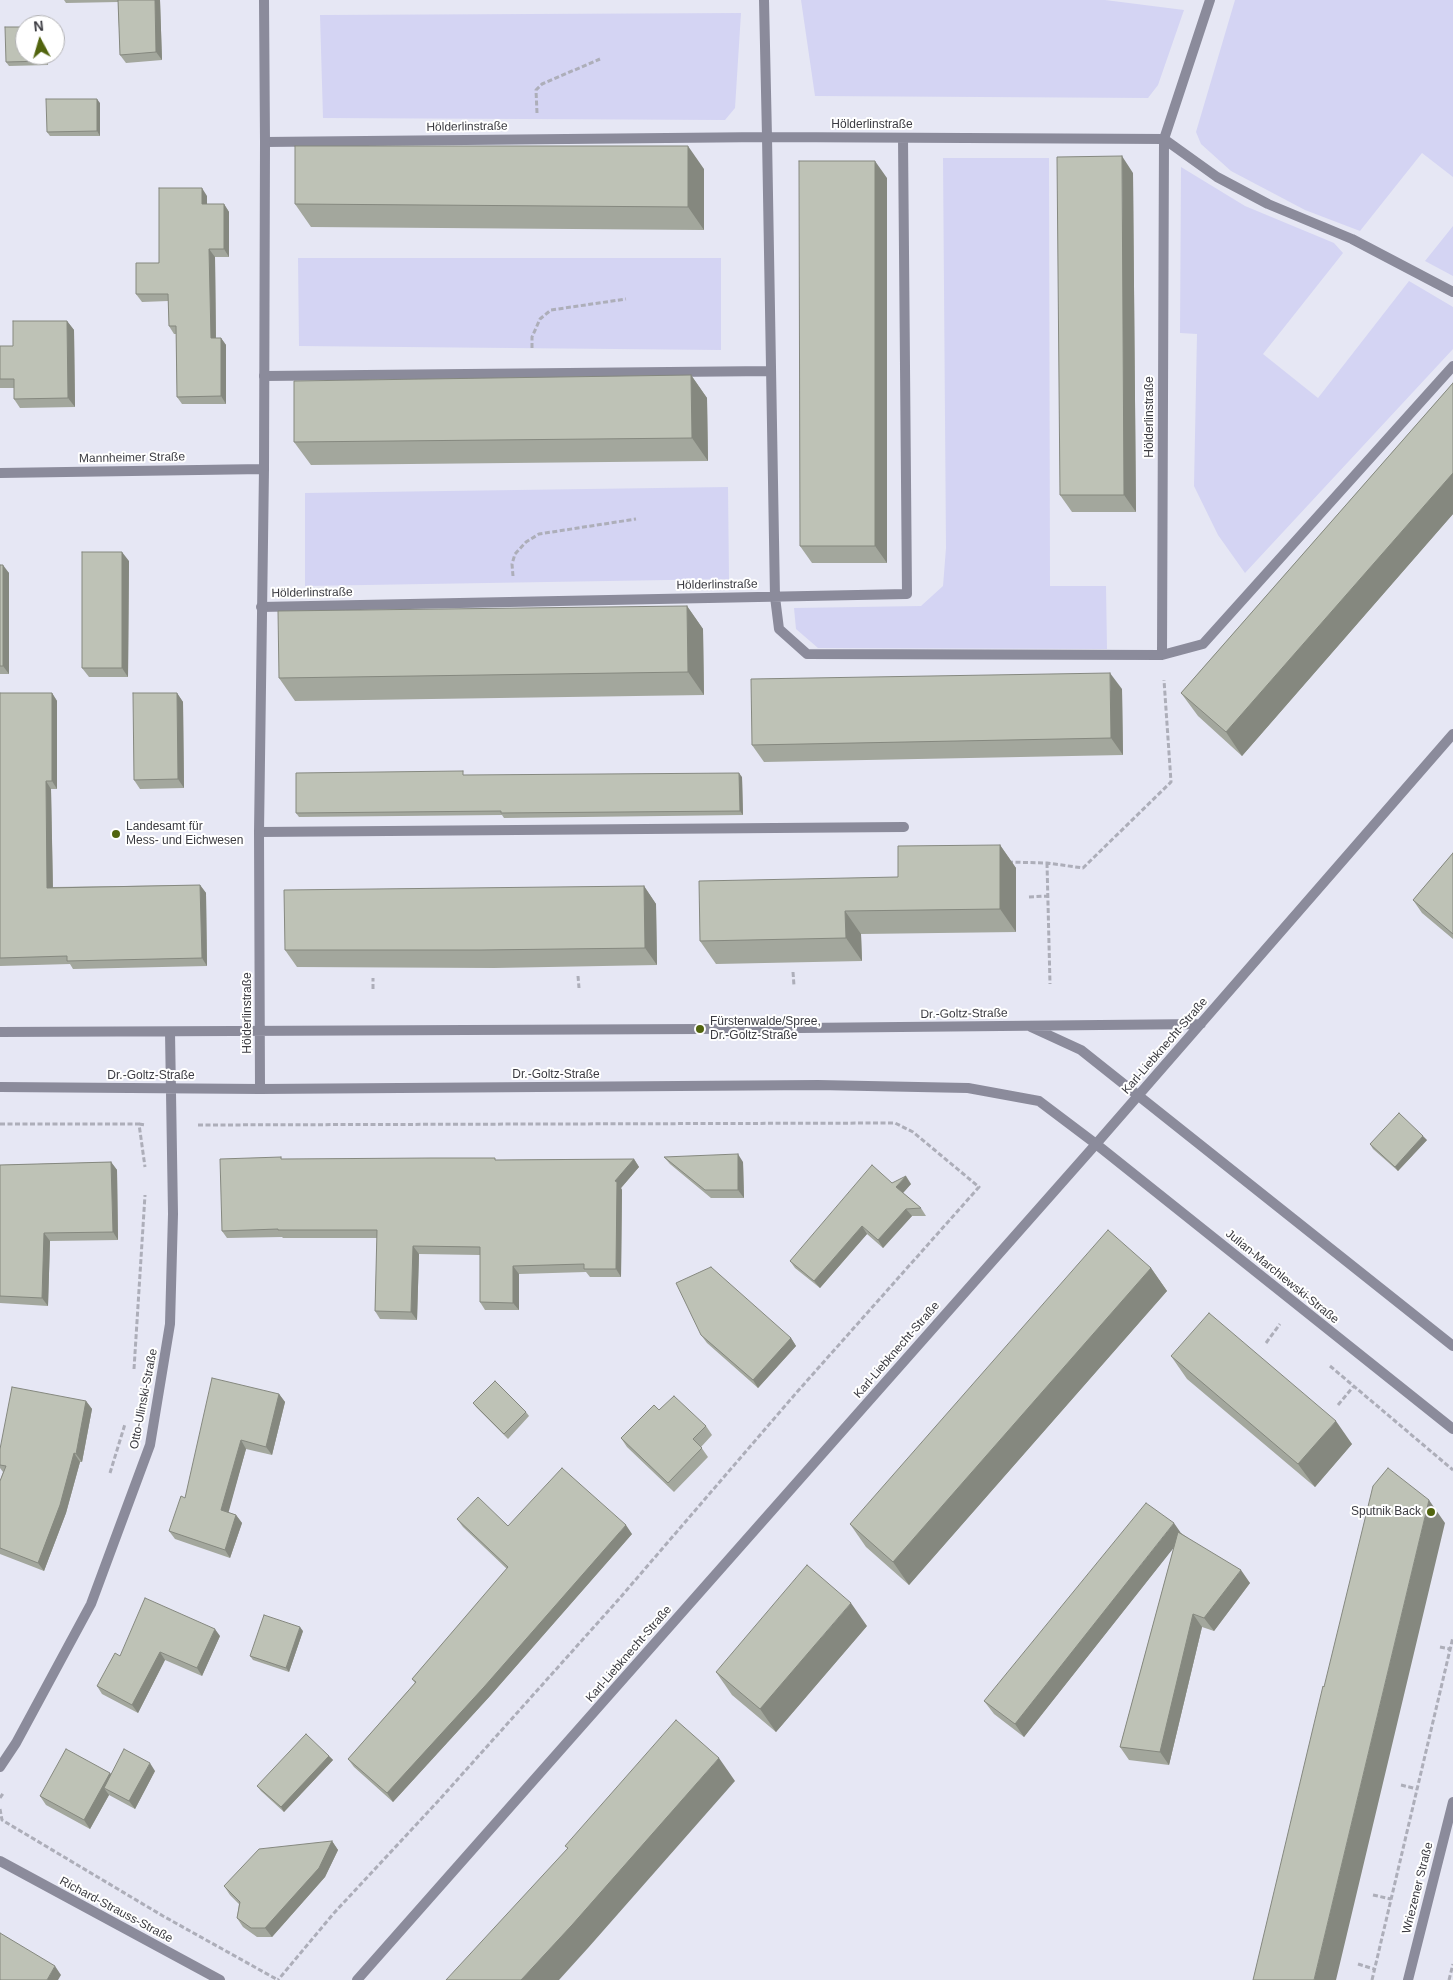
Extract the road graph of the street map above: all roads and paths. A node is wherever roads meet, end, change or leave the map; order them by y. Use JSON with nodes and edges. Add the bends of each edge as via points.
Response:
{"nodes":[{"id":1,"x":264,"y":0,"type":"edge"},
{"id":2,"x":764,"y":0,"type":"edge"},
{"id":3,"x":1210,"y":0,"type":"edge"},
{"id":4,"x":600,"y":59,"type":"dead end"},
{"id":5,"x":767,"y":137,"type":"junction"},
{"id":6,"x":903,"y":138,"type":"junction"},
{"id":7,"x":539,"y":139,"type":"junction"},
{"id":8,"x":1164,"y":139,"type":"junction"},
{"id":9,"x":266,"y":142,"type":"junction"},
{"id":10,"x":1453,"y":292,"type":"edge"},
{"id":11,"x":626,"y":299,"type":"dead end"},
{"id":12,"x":1453,"y":366,"type":"edge"},
{"id":13,"x":771,"y":371,"type":"junction"},
{"id":14,"x":531,"y":373,"type":"junction"},
{"id":15,"x":264,"y":376,"type":"junction"},
{"id":16,"x":264,"y":468,"type":"junction"},
{"id":17,"x":0,"y":474,"type":"edge"},
{"id":18,"x":636,"y":519,"type":"dead end"},
{"id":19,"x":775,"y":597,"type":"junction"},
{"id":20,"x":514,"y":602,"type":"junction"},
{"id":21,"x":261,"y":607,"type":"junction"},
{"id":22,"x":1162,"y":655,"type":"junction"},
{"id":23,"x":1453,"y":734,"type":"edge"},
{"id":24,"x":904,"y":827,"type":"dead end"},
{"id":25,"x":259,"y":832,"type":"junction"},
{"id":26,"x":1000,"y":862,"type":"edge"},
{"id":27,"x":1047,"y":863,"type":"junction"},
{"id":28,"x":1048,"y":896,"type":"junction"},
{"id":29,"x":1028,"y":897,"type":"dead end"},
{"id":30,"x":793,"y":972,"type":"edge"},
{"id":31,"x":578,"y":976,"type":"edge"},
{"id":32,"x":373,"y":978,"type":"edge"},
{"id":33,"x":1050,"y":984,"type":"dead end"},
{"id":34,"x":794,"y":986,"type":"edge"},
{"id":35,"x":579,"y":988,"type":"dead end"},
{"id":36,"x":373,"y":989,"type":"dead end"},
{"id":37,"x":1202,"y":1024,"type":"junction"},
{"id":38,"x":1028,"y":1026,"type":"junction"},
{"id":39,"x":0,"y":1032,"type":"edge"},
{"id":40,"x":170,"y":1032,"type":"junction"},
{"id":41,"x":260,"y":1032,"type":"junction"},
{"id":42,"x":0,"y":1087,"type":"edge"},
{"id":43,"x":172,"y":1088,"type":"junction"},
{"id":44,"x":260,"y":1089,"type":"junction"},
{"id":45,"x":1139,"y":1095,"type":"junction"},
{"id":46,"x":0,"y":1124,"type":"edge"},
{"id":47,"x":172,"y":1126,"type":"junction"},
{"id":48,"x":1096,"y":1144,"type":"junction"},
{"id":49,"x":145,"y":1168,"type":"dead end"},
{"id":50,"x":145,"y":1186,"type":"dead end"},
{"id":51,"x":1280,"y":1324,"type":"dead end"},
{"id":52,"x":1266,"y":1343,"type":"dead end"},
{"id":53,"x":1453,"y":1346,"type":"edge"},
{"id":54,"x":134,"y":1372,"type":"dead end"},
{"id":55,"x":1353,"y":1387,"type":"dead end"},
{"id":56,"x":1338,"y":1405,"type":"dead end"},
{"id":57,"x":127,"y":1420,"type":"dead end"},
{"id":58,"x":1453,"y":1429,"type":"edge"},
{"id":59,"x":110,"y":1474,"type":"dead end"},
{"id":60,"x":1453,"y":1637,"type":"edge"},
{"id":61,"x":1440,"y":1647,"type":"dead end"},
{"id":62,"x":1450,"y":1649,"type":"junction"},
{"id":63,"x":0,"y":1767,"type":"edge"},
{"id":64,"x":1401,"y":1785,"type":"dead end"},
{"id":65,"x":1417,"y":1789,"type":"junction"},
{"id":66,"x":1453,"y":1802,"type":"edge"},
{"id":67,"x":0,"y":1809,"type":"edge"},
{"id":68,"x":1,"y":1819,"type":"edge"},
{"id":69,"x":0,"y":1861,"type":"edge"},
{"id":70,"x":1373,"y":1895,"type":"dead end"},
{"id":71,"x":1391,"y":1899,"type":"junction"},
{"id":72,"x":1358,"y":1964,"type":"dead end"},
{"id":73,"x":1453,"y":1964,"type":"edge"},
{"id":74,"x":1374,"y":1969,"type":"junction"},
{"id":75,"x":220,"y":1980,"type":"edge"},
{"id":76,"x":278,"y":1980,"type":"edge"},
{"id":77,"x":357,"y":1980,"type":"edge"},
{"id":78,"x":1372,"y":1980,"type":"edge"},
{"id":79,"x":1408,"y":1980,"type":"edge"},
{"id":80,"x":1449,"y":1980,"type":"edge"}],
"edges":[{"from":1,"to":9,"type":"street","name":"Hölderlinstraße"},
{"from":2,"to":5,"type":"street"},
{"from":3,"to":8,"type":"street"},
{"from":4,"to":7,"type":"path","via":[[542,84],[536,90]]},
{"from":5,"to":6,"type":"street","name":"Hölderlinstraße"},
{"from":5,"to":7,"type":"street","name":"Hölderlinstraße"},
{"from":5,"to":13,"type":"street"},
{"from":6,"to":8,"type":"street","name":"Hölderlinstraße"},
{"from":6,"to":19,"type":"street","via":[[907,594]]},
{"from":7,"to":9,"type":"street","name":"Hölderlinstraße"},
{"from":8,"to":10,"type":"street","via":[[1217,177],[1268,204],[1352,239]]},
{"from":8,"to":22,"type":"street","name":"Hölderlinstraße"},
{"from":9,"to":15,"type":"street","name":"Hölderlinstraße"},
{"from":11,"to":14,"type":"path","via":[[551,310],[540,320],[532,337]]},
{"from":12,"to":22,"type":"street","via":[[1204,644]]},
{"from":13,"to":14,"type":"street"},
{"from":13,"to":19,"type":"street"},
{"from":14,"to":15,"type":"street"},
{"from":15,"to":16,"type":"street","name":"Hölderlinstraße"},
{"from":16,"to":17,"type":"street","name":"Mannheimer Straße"},
{"from":16,"to":21,"type":"street","name":"Hölderlinstraße"},
{"from":18,"to":20,"type":"path","via":[[538,534],[526,542],[515,554],[512,564]]},
{"from":19,"to":20,"type":"street","name":"Hölderlinstraße"},
{"from":19,"to":22,"type":"street","name":"Hölderlinstraße","via":[[779,629],[807,654]]},
{"from":20,"to":21,"type":"street","name":"Hölderlinstraße"},
{"from":21,"to":25,"type":"street","name":"Hölderlinstraße"},
{"from":22,"to":27,"type":"path","via":[[1171,782],[1083,868]]},
{"from":23,"to":37,"type":"street","name":"Karl-Liebknecht-Straße"},
{"from":24,"to":25,"type":"street"},
{"from":25,"to":41,"type":"street","name":"Hölderlinstraße"},
{"from":26,"to":27,"type":"path"},
{"from":27,"to":28,"type":"path"},
{"from":28,"to":29,"type":"path"},
{"from":28,"to":33,"type":"path"},
{"from":30,"to":34,"type":"path"},
{"from":31,"to":35,"type":"path"},
{"from":32,"to":36,"type":"path"},
{"from":37,"to":38,"type":"street","name":"Dr.-Goltz-Straße"},
{"from":37,"to":45,"type":"street","name":"Karl-Liebknecht-Straße"},
{"from":38,"to":41,"type":"street","name":"Dr.-Goltz-Straße"},
{"from":38,"to":45,"type":"street","name":"Dr.-Goltz-Straße","via":[[1081,1050]]},
{"from":39,"to":40,"type":"street","name":"Dr.-Goltz-Straße"},
{"from":40,"to":41,"type":"street","name":"Dr.-Goltz-Straße"},
{"from":40,"to":43,"type":"street","name":"Otto-Ulinski-Straße"},
{"from":41,"to":44,"type":"street","name":"Hölderlinstraße"},
{"from":42,"to":43,"type":"street","name":"Dr.-Goltz-Straße"},
{"from":43,"to":44,"type":"street","name":"Dr.-Goltz-Straße"},
{"from":43,"to":47,"type":"street","name":"Otto-Ulinski-Straße"},
{"from":44,"to":48,"type":"street","name":"Dr.-Goltz-Straße","via":[[808,1085],[968,1088],[1039,1101]]},
{"from":45,"to":48,"type":"street","name":"Karl-Liebknecht-Straße"},
{"from":45,"to":53,"type":"street"},
{"from":46,"to":49,"type":"path","via":[[139,1124]]},
{"from":47,"to":63,"type":"street","name":"Otto-Ulinski-Straße","via":[[170,1324],[150,1445],[90,1604]]},
{"from":47,"to":76,"type":"path","via":[[895,1123],[914,1132],[979,1186],[612,1607],[334,1913]]},
{"from":48,"to":58,"type":"street","name":"Julian-Marchlewski-Straße"},
{"from":48,"to":77,"type":"street","name":"Karl-Liebknecht-Straße"},
{"from":50,"to":54,"type":"path"},
{"from":51,"to":52,"type":"path"},
{"from":55,"to":56,"type":"path"},
{"from":57,"to":59,"type":"path"},
{"from":60,"to":62,"type":"path"},
{"from":61,"to":62,"type":"path"},
{"from":62,"to":65,"type":"path"},
{"from":64,"to":65,"type":"path"},
{"from":65,"to":71,"type":"path"},
{"from":66,"to":79,"type":"street","name":"Wriezener Straße"},
{"from":67,"to":68,"type":"path"},
{"from":68,"to":76,"type":"path"},
{"from":69,"to":75,"type":"street","name":"Richard-Strauss-Straße"},
{"from":70,"to":71,"type":"path"},
{"from":71,"to":74,"type":"path"},
{"from":72,"to":74,"type":"path"},
{"from":73,"to":80,"type":"path"},
{"from":74,"to":78,"type":"path"}]}
